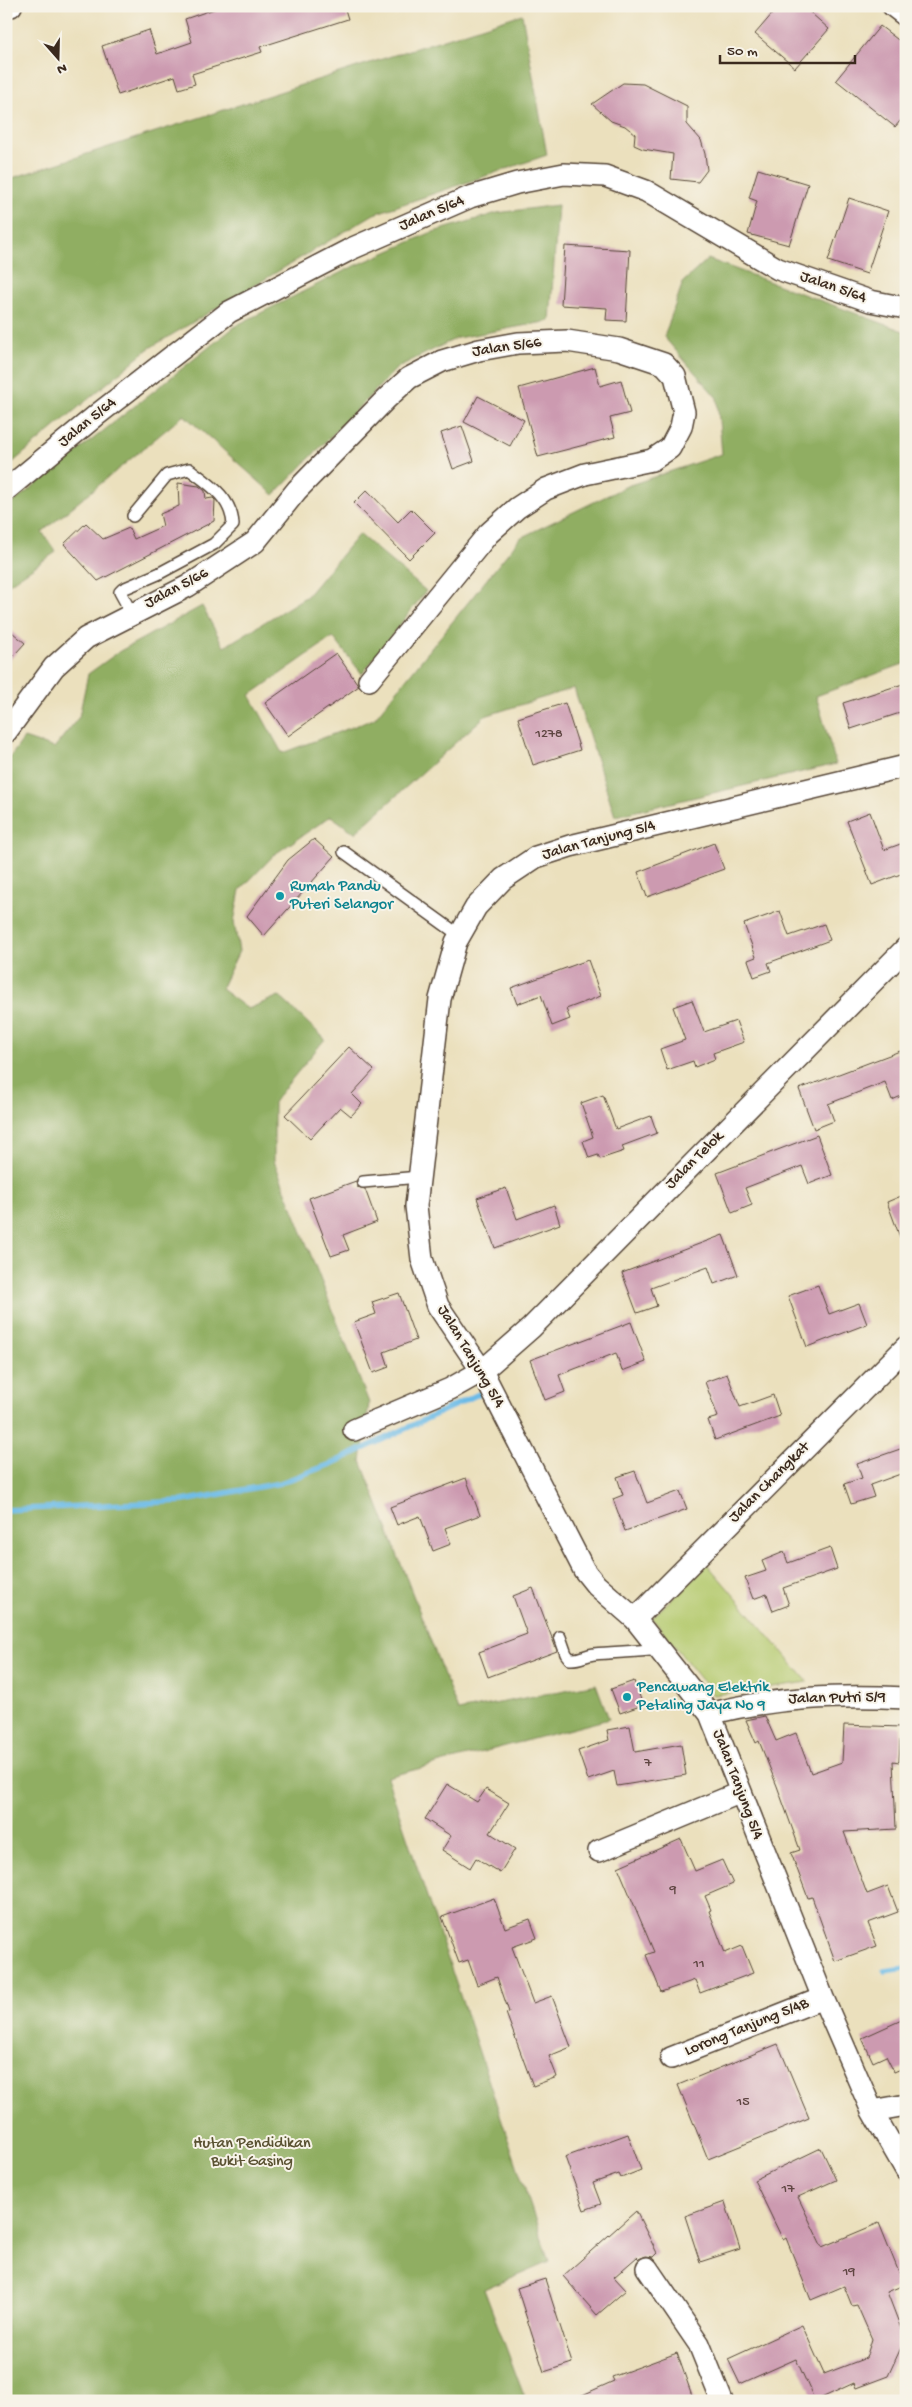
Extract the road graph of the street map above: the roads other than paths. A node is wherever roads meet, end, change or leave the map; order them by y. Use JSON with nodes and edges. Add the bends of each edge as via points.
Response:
{"nodes":[{"id":1,"x":11,"y":6,"type":"edge"},
{"id":2,"x":893,"y":6,"type":"edge"},
{"id":3,"x":6,"y":7,"type":"edge"},
{"id":4,"x":906,"y":16,"type":"edge"},
{"id":5,"x":906,"y":308,"type":"edge"},
{"id":6,"x":6,"y":490,"type":"edge"},
{"id":7,"x":133,"y":516,"type":"dead end"},
{"id":8,"x":132,"y":614,"type":"junction"},
{"id":9,"x":369,"y":680,"type":"dead end"},
{"id":10,"x":6,"y":732,"type":"edge"},
{"id":11,"x":906,"y":766,"type":"edge"},
{"id":12,"x":344,"y":852,"type":"dead end"},
{"id":13,"x":459,"y":935,"type":"junction"},
{"id":14,"x":906,"y":948,"type":"edge"},
{"id":15,"x":419,"y":1177,"type":"junction"},
{"id":16,"x":363,"y":1182,"type":"dead end"},
{"id":17,"x":906,"y":1347,"type":"edge"},
{"id":18,"x":482,"y":1371,"type":"junction"},
{"id":19,"x":354,"y":1430,"type":"dead end"},
{"id":20,"x":635,"y":1620,"type":"junction"},
{"id":21,"x":560,"y":1638,"type":"dead end"},
{"id":22,"x":657,"y":1649,"type":"junction"},
{"id":23,"x":906,"y":1698,"type":"edge"},
{"id":24,"x":710,"y":1714,"type":"junction"},
{"id":25,"x":740,"y":1793,"type":"junction"},
{"id":26,"x":599,"y":1852,"type":"dead end"},
{"id":27,"x":823,"y":1998,"type":"junction"},
{"id":28,"x":671,"y":2058,"type":"dead end"},
{"id":29,"x":906,"y":2105,"type":"edge"},
{"id":30,"x":872,"y":2111,"type":"junction"},
{"id":31,"x":906,"y":2170,"type":"edge"},
{"id":32,"x":647,"y":2268,"type":"dead end"},
{"id":33,"x":722,"y":2401,"type":"edge"}],
"edges":[{"from":1,"to":3,"type":"street"},
{"from":2,"to":4,"type":"street"},
{"from":5,"to":6,"type":"street","name":"Jalan 5/64","via":[[870,301],[778,269],[646,191],[605,176],[564,174],[517,183],[470,197],[353,248],[229,312]]},
{"from":7,"to":8,"type":"lane","via":[[167,475],[190,469],[217,489],[232,512],[233,525],[214,544],[158,574],[123,588],[120,592]]},
{"from":8,"to":9,"type":"street","name":"Jalan 5/66","via":[[188,586],[254,542],[297,490],[386,398],[409,378],[442,361],[518,343],[567,341],[619,348],[664,364],[675,376],[684,412],[681,427],[670,448],[652,460],[585,474],[554,486],[517,508],[488,534]]},
{"from":8,"to":10,"type":"street","name":"Jalan 5/66","via":[[86,638],[54,668]]},
{"from":11,"to":13,"type":"street","name":"Jalan Tanjung 5/4","via":[[570,846],[536,857],[503,879],[476,907]]},
{"from":12,"to":13,"type":"lane"},
{"from":13,"to":15,"type":"street","name":"Jalan Tanjung 5/4","via":[[440,999]]},
{"from":14,"to":18,"type":"street","name":"Jalan Telok","via":[[531,1328]]},
{"from":15,"to":16,"type":"lane"},
{"from":15,"to":18,"type":"street","name":"Jalan Tanjung 5/4","via":[[416,1206],[422,1259],[438,1306]]},
{"from":17,"to":20,"type":"street","name":"Jalan Changkat"},
{"from":18,"to":19,"type":"street","name":"Jalan Telok","via":[[450,1390]]},
{"from":18,"to":20,"type":"street","name":"Jalan Tanjung 5/4","via":[[584,1570]]},
{"from":20,"to":22,"type":"street","name":"Jalan Tanjung 5/4"},
{"from":21,"to":22,"type":"lane","via":[[570,1659],[578,1660],[592,1654]]},
{"from":22,"to":24,"type":"street","name":"Jalan Tanjung 5/4"},
{"from":23,"to":24,"type":"street","name":"Jalan Putri 5/9","via":[[792,1699]]},
{"from":24,"to":25,"type":"street","name":"Jalan Tanjung 5/4"},
{"from":25,"to":26,"type":"street"},
{"from":25,"to":27,"type":"street","name":"Jalan Tanjung 5/4"},
{"from":27,"to":28,"type":"street","name":"Lorong Tanjung 5/4B"},
{"from":27,"to":30,"type":"street","name":"Jalan Tanjung 5/4"},
{"from":29,"to":30,"type":"street"},
{"from":30,"to":31,"type":"street","name":"Jalan Tanjung 5/4"},
{"from":32,"to":33,"type":"street","via":[[699,2344]]}]}
